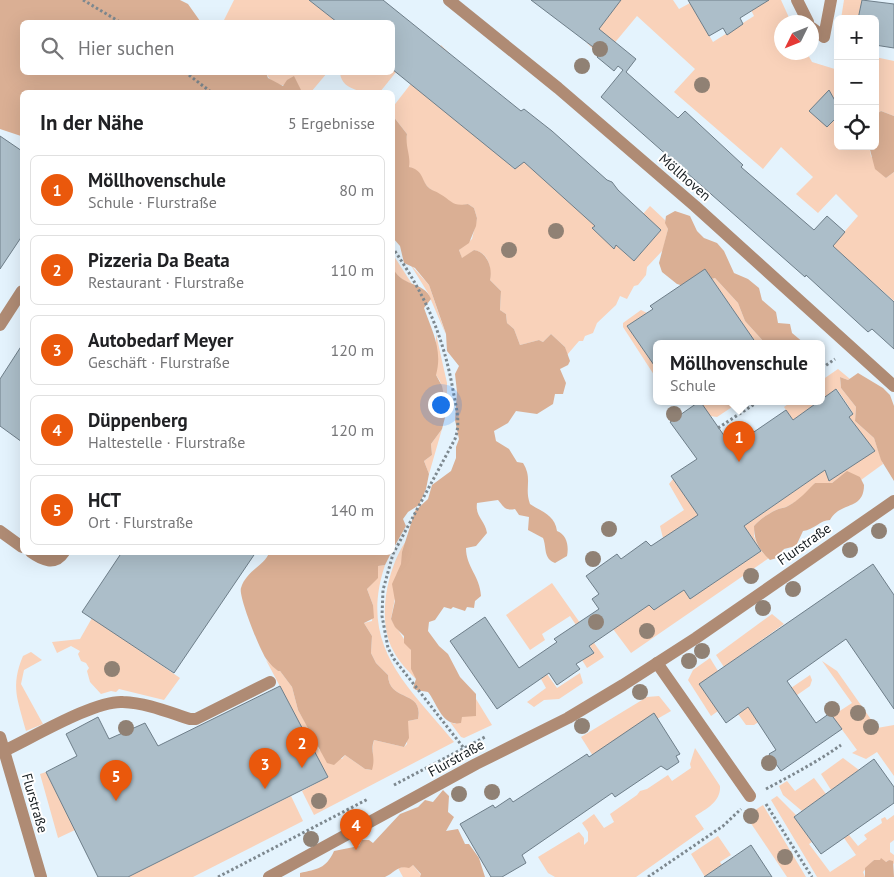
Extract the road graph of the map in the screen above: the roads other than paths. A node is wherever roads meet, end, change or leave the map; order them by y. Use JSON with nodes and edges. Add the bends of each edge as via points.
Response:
{"nodes":[{"id":1,"x":449,"y":0,"type":"edge"},
{"id":2,"x":797,"y":0,"type":"edge"},
{"id":3,"x":831,"y":0,"type":"edge"},
{"id":4,"x":804,"y":15,"type":"edge"},
{"id":5,"x":819,"y":37,"type":"edge"},
{"id":6,"x":20,"y":293,"type":"edge"},
{"id":7,"x":0,"y":325,"type":"edge"},
{"id":8,"x":894,"y":386,"type":"edge"},
{"id":9,"x":894,"y":500,"type":"edge"},
{"id":10,"x":0,"y":531,"type":"edge"},
{"id":11,"x":20,"y":546,"type":"edge"},
{"id":12,"x":35,"y":555,"type":"edge"},
{"id":13,"x":62,"y":555,"type":"edge"},
{"id":14,"x":657,"y":663,"type":"junction"},
{"id":15,"x":270,"y":682,"type":"dead end"},
{"id":16,"x":0,"y":737,"type":"edge"},
{"id":17,"x":4,"y":751,"type":"junction"},
{"id":18,"x":750,"y":796,"type":"road end"},
{"id":19,"x":42,"y":877,"type":"edge"},
{"id":20,"x":269,"y":877,"type":"edge"}],
"edges":[{"from":1,"to":8,"type":"street","name":"Möllhoven","via":[[688,199]]},
{"from":2,"to":4,"type":"street"},
{"from":3,"to":5,"type":"street","via":[[823,42]]},
{"from":6,"to":7,"type":"street"},
{"from":9,"to":14,"type":"street","name":"Flurstraße"},
{"from":10,"to":11,"type":"street"},
{"from":12,"to":13,"type":"street","via":[[51,562]]},
{"from":14,"to":18,"type":"street"},
{"from":14,"to":20,"type":"street","name":"Flurstraße","via":[[568,718],[476,764]]},
{"from":15,"to":17,"type":"street","via":[[190,719],[136,703],[110,703],[88,710]]},
{"from":16,"to":17,"type":"street","name":"Flurstraße"},
{"from":17,"to":19,"type":"street","name":"Flurstraße"}]}
